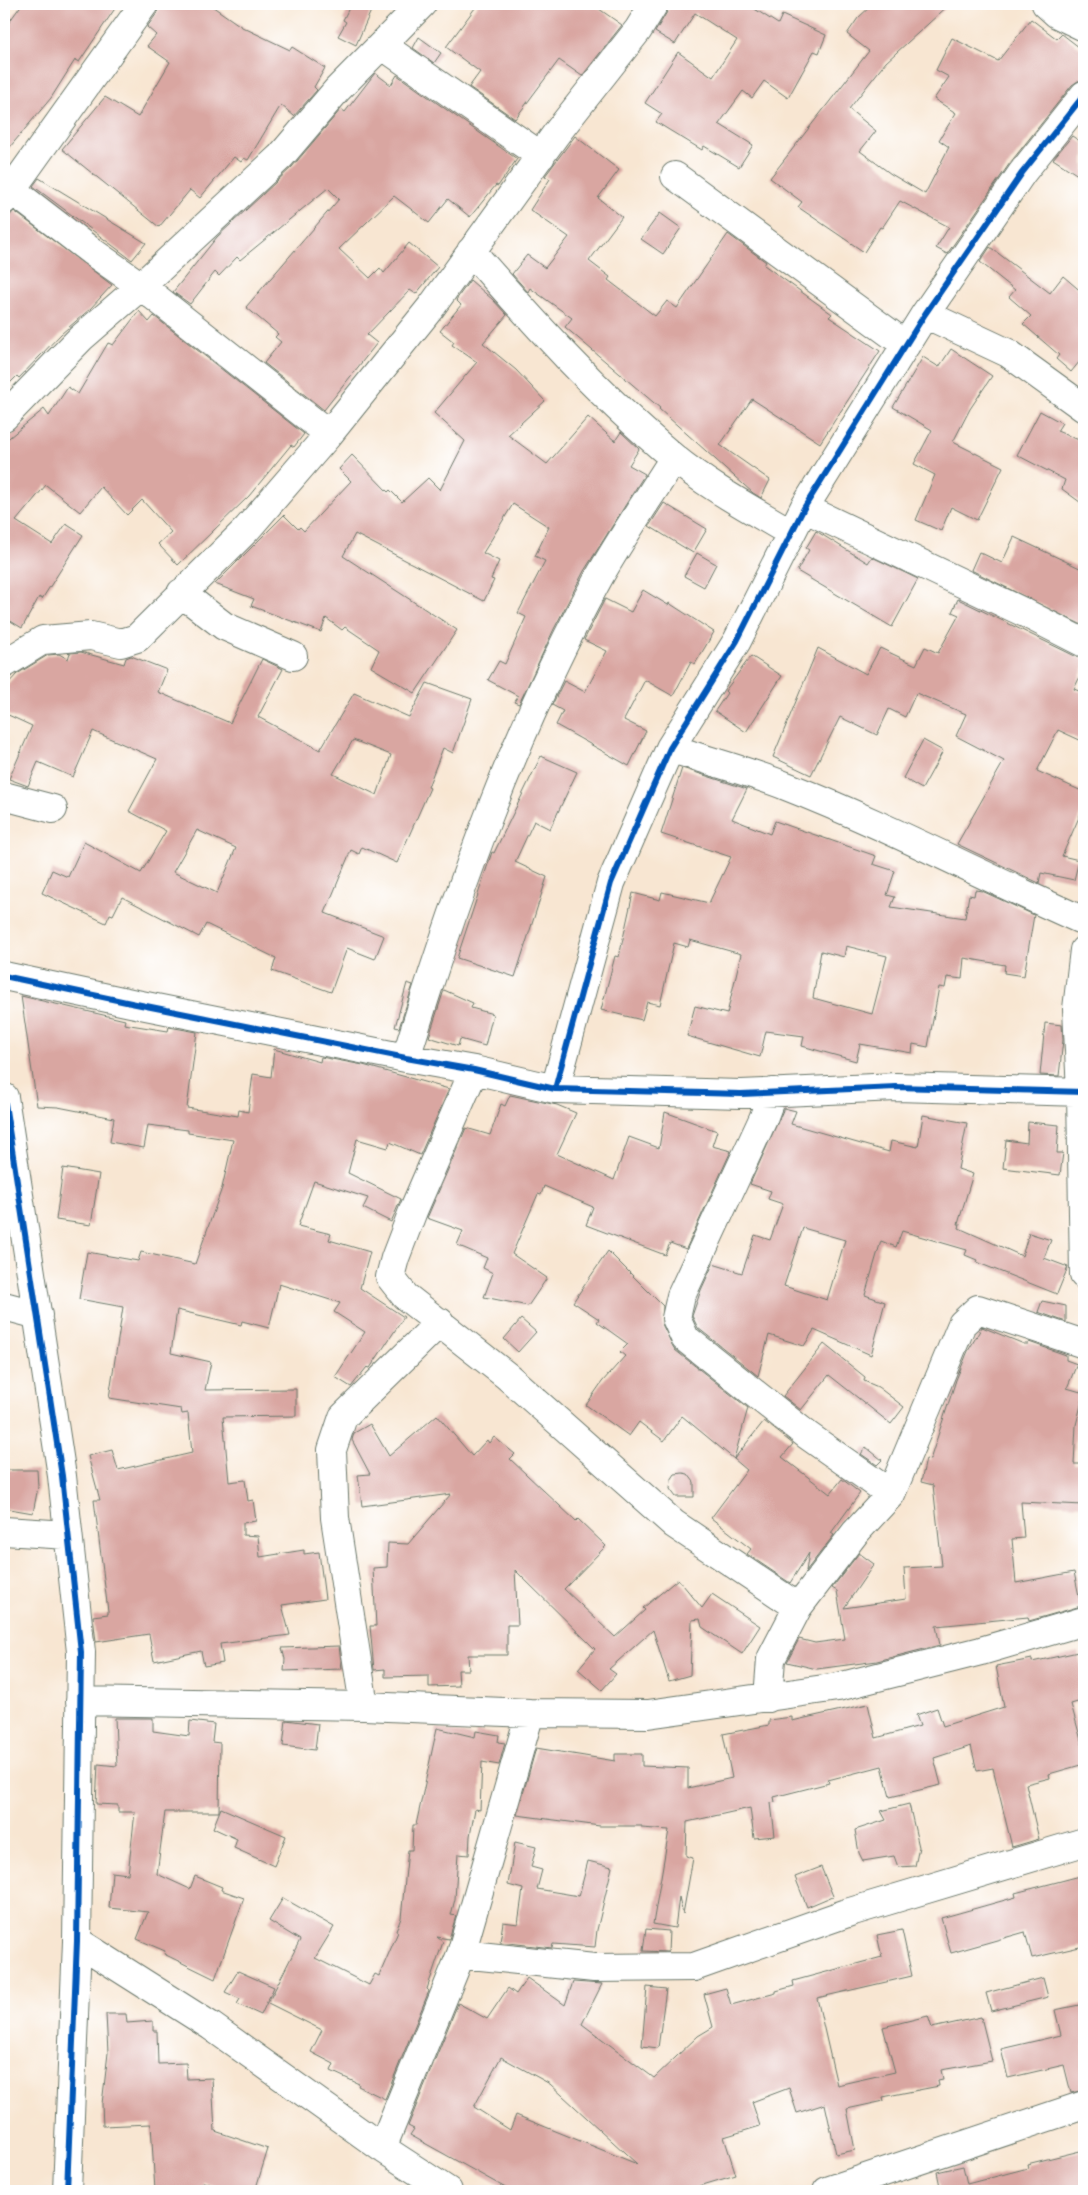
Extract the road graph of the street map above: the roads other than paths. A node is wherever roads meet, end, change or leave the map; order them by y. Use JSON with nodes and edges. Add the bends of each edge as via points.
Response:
{"nodes":[{"id":1,"x":144,"y":4,"type":"edge"},
{"id":2,"x":422,"y":4,"type":"edge"},
{"id":3,"x":1046,"y":4,"type":"edge"},
{"id":4,"x":648,"y":6,"type":"edge"},
{"id":5,"x":1084,"y":27,"type":"edge"},
{"id":6,"x":383,"y":46,"type":"junction"},
{"id":7,"x":1084,"y":95,"type":"edge"},
{"id":8,"x":541,"y":156,"type":"junction"},
{"id":9,"x":675,"y":176,"type":"dead end"},
{"id":10,"x":6,"y":191,"type":"edge"},
{"id":11,"x":471,"y":251,"type":"junction"},
{"id":12,"x":141,"y":286,"type":"junction"},
{"id":13,"x":925,"y":314,"type":"junction"},
{"id":14,"x":906,"y":345,"type":"junction"},
{"id":15,"x":1084,"y":408,"type":"edge"},
{"id":16,"x":4,"y":417,"type":"edge"},
{"id":17,"x":329,"y":434,"type":"junction"},
{"id":18,"x":674,"y":458,"type":"junction"},
{"id":19,"x":804,"y":508,"type":"junction"},
{"id":20,"x":791,"y":533,"type":"junction"},
{"id":21,"x":181,"y":593,"type":"junction"},
{"id":22,"x":1084,"y":643,"type":"edge"},
{"id":23,"x":292,"y":656,"type":"dead end"},
{"id":24,"x":4,"y":664,"type":"edge"},
{"id":25,"x":670,"y":748,"type":"junction"},
{"id":26,"x":4,"y":796,"type":"edge"},
{"id":27,"x":53,"y":809,"type":"dead end"},
{"id":28,"x":1084,"y":921,"type":"edge"},
{"id":29,"x":1084,"y":950,"type":"edge"},
{"id":30,"x":4,"y":976,"type":"edge"},
{"id":31,"x":406,"y":1058,"type":"junction"},
{"id":32,"x":474,"y":1070,"type":"junction"},
{"id":33,"x":555,"y":1089,"type":"junction"},
{"id":34,"x":773,"y":1092,"type":"junction"},
{"id":35,"x":1083,"y":1092,"type":"edge"},
{"id":36,"x":4,"y":1096,"type":"edge"},
{"id":37,"x":1084,"y":1275,"type":"edge"},
{"id":38,"x":4,"y":1306,"type":"edge"},
{"id":39,"x":38,"y":1315,"type":"junction"},
{"id":40,"x":440,"y":1322,"type":"junction"},
{"id":41,"x":1084,"y":1344,"type":"edge"},
{"id":42,"x":891,"y":1494,"type":"junction"},
{"id":43,"x":4,"y":1531,"type":"edge"},
{"id":44,"x":68,"y":1535,"type":"junction"},
{"id":45,"x":798,"y":1607,"type":"junction"},
{"id":46,"x":1084,"y":1621,"type":"edge"},
{"id":47,"x":768,"y":1698,"type":"junction"},
{"id":48,"x":80,"y":1701,"type":"junction"},
{"id":49,"x":364,"y":1706,"type":"junction"},
{"id":50,"x":530,"y":1713,"type":"junction"},
{"id":51,"x":1084,"y":1842,"type":"edge"},
{"id":52,"x":77,"y":1941,"type":"junction"},
{"id":53,"x":461,"y":1954,"type":"junction"},
{"id":54,"x":1084,"y":2105,"type":"edge"},
{"id":55,"x":382,"y":2148,"type":"junction"},
{"id":56,"x":67,"y":2191,"type":"edge"},
{"id":57,"x":448,"y":2191,"type":"edge"},
{"id":58,"x":827,"y":2191,"type":"edge"}],
"edges":[{"from":1,"to":10,"type":"street"},
{"from":2,"to":6,"type":"street"},
{"from":3,"to":5,"type":"street","via":[[1057,14]]},
{"from":4,"to":8,"type":"street","via":[[638,30]]},
{"from":6,"to":8,"type":"street"},
{"from":6,"to":12,"type":"street","via":[[337,90],[281,156]]},
{"from":7,"to":13,"type":"street","via":[[1022,173]]},
{"from":8,"to":11,"type":"street"},
{"from":9,"to":14,"type":"street"},
{"from":10,"to":12,"type":"street"},
{"from":11,"to":17,"type":"street","via":[[432,306]]},
{"from":11,"to":18,"type":"street","via":[[531,320]]},
{"from":12,"to":16,"type":"street","via":[[81,338]]},
{"from":12,"to":17,"type":"street"},
{"from":13,"to":14,"type":"street"},
{"from":13,"to":15,"type":"street","via":[[1008,353]]},
{"from":14,"to":19,"type":"street"},
{"from":17,"to":21,"type":"street","via":[[247,529]]},
{"from":18,"to":20,"type":"street"},
{"from":18,"to":31,"type":"street","via":[[599,578],[514,754],[432,971]]},
{"from":19,"to":20,"type":"street"},
{"from":19,"to":22,"type":"street"},
{"from":20,"to":25,"type":"street","via":[[737,641]]},
{"from":21,"to":23,"type":"street","via":[[224,626]]},
{"from":21,"to":24,"type":"street","via":[[137,638],[121,643],[91,636],[43,640]]},
{"from":25,"to":28,"type":"street","via":[[784,785],[907,837]]},
{"from":25,"to":33,"type":"street","via":[[611,883]]},
{"from":26,"to":27,"type":"street"},
{"from":29,"to":35,"type":"street","via":[[1077,1009]]},
{"from":30,"to":31,"type":"street"},
{"from":31,"to":32,"type":"street"},
{"from":32,"to":33,"type":"street"},
{"from":32,"to":40,"type":"street","via":[[414,1211],[390,1277],[405,1296]]},
{"from":33,"to":34,"type":"street"},
{"from":34,"to":35,"type":"street","via":[[896,1087]]},
{"from":34,"to":42,"type":"street","via":[[681,1296],[676,1318],[685,1338],[807,1435]]},
{"from":35,"to":37,"type":"street"},
{"from":36,"to":39,"type":"street"},
{"from":38,"to":39,"type":"street"},
{"from":39,"to":44,"type":"street"},
{"from":40,"to":45,"type":"street","via":[[507,1376],[674,1524]]},
{"from":40,"to":49,"type":"street","via":[[344,1417],[332,1450],[335,1518]]},
{"from":41,"to":42,"type":"street","via":[[978,1309],[962,1324]]},
{"from":42,"to":45,"type":"street","via":[[855,1533]]},
{"from":43,"to":44,"type":"street"},
{"from":44,"to":48,"type":"street","via":[[81,1652]]},
{"from":45,"to":47,"type":"street","via":[[771,1659]]},
{"from":46,"to":47,"type":"street","via":[[838,1687]]},
{"from":47,"to":50,"type":"street","via":[[648,1714]]},
{"from":48,"to":49,"type":"street"},
{"from":48,"to":52,"type":"street"},
{"from":49,"to":50,"type":"street"},
{"from":50,"to":53,"type":"street"},
{"from":51,"to":53,"type":"street","via":[[850,1912],[694,1967],[594,1968]]},
{"from":52,"to":55,"type":"street","via":[[211,2026]]},
{"from":52,"to":56,"type":"street"},
{"from":53,"to":55,"type":"street"},
{"from":54,"to":58,"type":"street"},
{"from":55,"to":57,"type":"street"}]}
